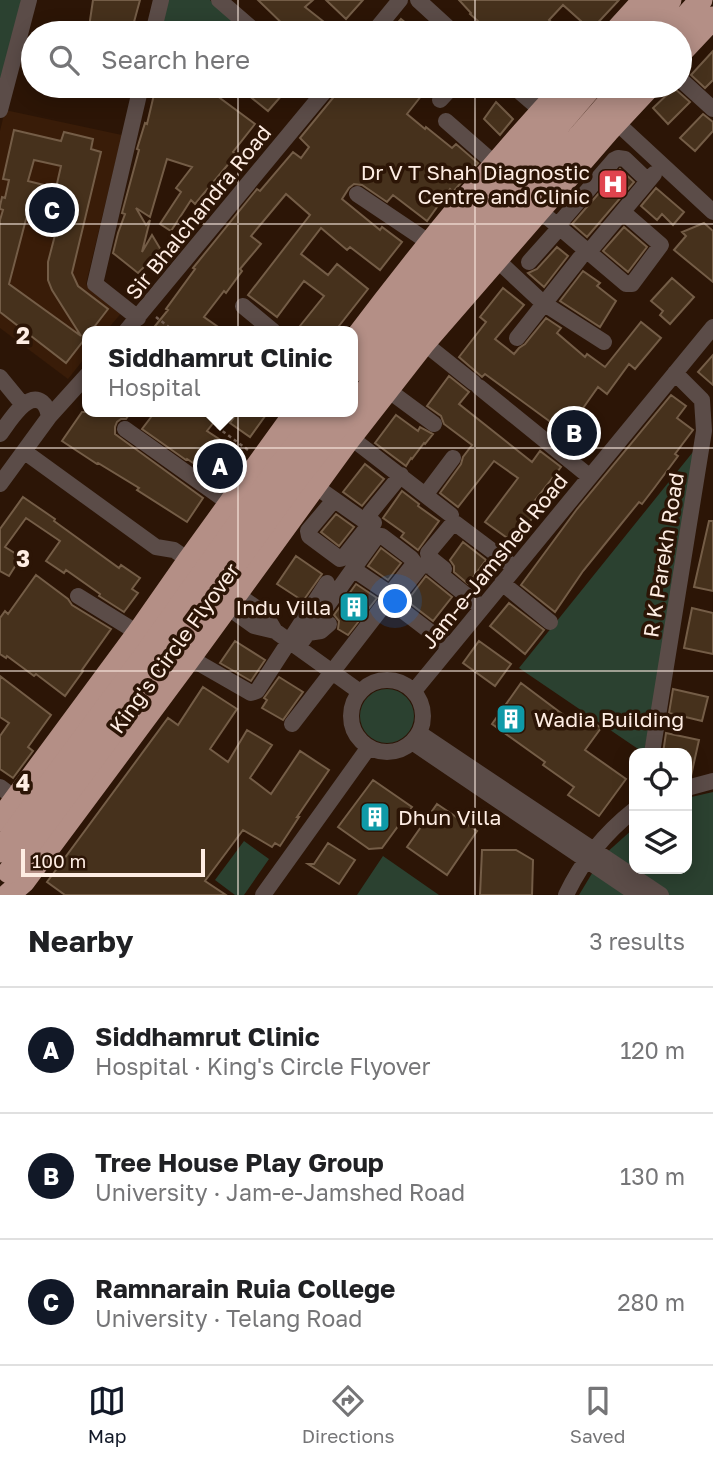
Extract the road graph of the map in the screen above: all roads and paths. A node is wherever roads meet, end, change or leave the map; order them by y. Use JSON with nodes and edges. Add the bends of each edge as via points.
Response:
{"nodes":[{"id":1,"x":29,"y":0,"type":"edge"},
{"id":2,"x":161,"y":0,"type":"edge"},
{"id":3,"x":219,"y":0,"type":"edge"},
{"id":4,"x":400,"y":0,"type":"edge"},
{"id":5,"x":418,"y":0,"type":"edge"},
{"id":6,"x":644,"y":0,"type":"edge"},
{"id":7,"x":670,"y":0,"type":"edge"},
{"id":8,"x":701,"y":0,"type":"edge"},
{"id":9,"x":23,"y":21,"type":"edge"},
{"id":10,"x":156,"y":21,"type":"edge"},
{"id":11,"x":243,"y":21,"type":"edge"},
{"id":12,"x":383,"y":21,"type":"edge"},
{"id":13,"x":441,"y":21,"type":"edge"},
{"id":14,"x":625,"y":21,"type":"edge"},
{"id":15,"x":651,"y":21,"type":"edge"},
{"id":16,"x":682,"y":21,"type":"edge"},
{"id":17,"x":711,"y":24,"type":"edge"},
{"id":18,"x":21,"y":30,"type":"edge"},
{"id":19,"x":692,"y":42,"type":"edge"},
{"id":20,"x":692,"y":90,"type":"edge"},
{"id":21,"x":138,"y":98,"type":"edge"},
{"id":22,"x":315,"y":98,"type":"edge"},
{"id":23,"x":527,"y":98,"type":"edge"},
{"id":24,"x":554,"y":98,"type":"edge"},
{"id":25,"x":582,"y":98,"type":"edge"},
{"id":26,"x":613,"y":98,"type":"edge"},
{"id":27,"x":639,"y":98,"type":"edge"},
{"id":28,"x":713,"y":109,"type":"edge"},
{"id":29,"x":0,"y":110,"type":"edge"},
{"id":30,"x":542,"y":111,"type":"junction"},
{"id":31,"x":446,"y":121,"type":"dead end"},
{"id":32,"x":616,"y":122,"type":"junction"},
{"id":33,"x":495,"y":164,"type":"junction"},
{"id":34,"x":662,"y":165,"type":"junction"},
{"id":35,"x":648,"y":181,"type":"junction"},
{"id":36,"x":357,"y":194,"type":"dead end"},
{"id":37,"x":623,"y":212,"type":"junction"},
{"id":38,"x":713,"y":212,"type":"edge"},
{"id":39,"x":536,"y":213,"type":"junction"},
{"id":40,"x":555,"y":230,"type":"junction"},
{"id":41,"x":430,"y":243,"type":"junction"},
{"id":42,"x":580,"y":253,"type":"junction"},
{"id":43,"x":496,"y":259,"type":"junction"},
{"id":44,"x":529,"y":261,"type":"dead end"},
{"id":45,"x":543,"y":303,"type":"junction"},
{"id":46,"x":243,"y":306,"type":"dead end"},
{"id":47,"x":142,"y":313,"type":"junction"},
{"id":48,"x":130,"y":326,"type":"edge"},
{"id":49,"x":165,"y":326,"type":"edge"},
{"id":50,"x":268,"y":326,"type":"edge"},
{"id":51,"x":713,"y":327,"type":"edge"},
{"id":52,"x":358,"y":335,"type":"edge"},
{"id":53,"x":517,"y":338,"type":"dead end"},
{"id":54,"x":604,"y":342,"type":"dead end"},
{"id":55,"x":424,"y":343,"type":"junction"},
{"id":56,"x":358,"y":365,"type":"edge"},
{"id":57,"x":675,"y":373,"type":"junction"},
{"id":58,"x":0,"y":377,"type":"edge"},
{"id":59,"x":82,"y":381,"type":"edge"},
{"id":60,"x":388,"y":390,"type":"junction"},
{"id":61,"x":358,"y":401,"type":"edge"},
{"id":62,"x":23,"y":405,"type":"junction"},
{"id":63,"x":49,"y":417,"type":"junction"},
{"id":64,"x":292,"y":417,"type":"edge"},
{"id":65,"x":318,"y":417,"type":"edge"},
{"id":66,"x":345,"y":417,"type":"edge"},
{"id":67,"x":434,"y":424,"type":"dead end"},
{"id":68,"x":217,"y":427,"type":"dead end"},
{"id":69,"x":125,"y":429,"type":"dead end"},
{"id":70,"x":0,"y":434,"type":"edge"},
{"id":71,"x":351,"y":437,"type":"junction"},
{"id":72,"x":24,"y":452,"type":"junction"},
{"id":73,"x":252,"y":453,"type":"dead end"},
{"id":74,"x":453,"y":458,"type":"dead end"},
{"id":75,"x":401,"y":475,"type":"junction"},
{"id":76,"x":590,"y":477,"type":"junction"},
{"id":77,"x":1,"y":483,"type":"edge"},
{"id":78,"x":315,"y":486,"type":"junction"},
{"id":79,"x":426,"y":494,"type":"junction"},
{"id":80,"x":334,"y":500,"type":"dead end"},
{"id":81,"x":229,"y":503,"type":"junction"},
{"id":82,"x":451,"y":515,"type":"dead end"},
{"id":83,"x":374,"y":523,"type":"dead end"},
{"id":84,"x":184,"y":566,"type":"junction"},
{"id":85,"x":353,"y":569,"type":"dead end"},
{"id":86,"x":515,"y":569,"type":"junction"},
{"id":87,"x":327,"y":583,"type":"dead end"},
{"id":88,"x":78,"y":596,"type":"dead end"},
{"id":89,"x":231,"y":600,"type":"junction"},
{"id":90,"x":492,"y":604,"type":"junction"},
{"id":91,"x":383,"y":606,"type":"dead end"},
{"id":92,"x":550,"y":622,"type":"dead end"},
{"id":93,"x":329,"y":624,"type":"dead end"},
{"id":94,"x":138,"y":633,"type":"junction"},
{"id":95,"x":308,"y":633,"type":"junction"},
{"id":96,"x":293,"y":644,"type":"junction"},
{"id":97,"x":450,"y":647,"type":"junction"},
{"id":98,"x":190,"y":658,"type":"junction"},
{"id":99,"x":333,"y":671,"type":"junction"},
{"id":100,"x":414,"y":691,"type":"junction"},
{"id":101,"x":360,"y":692,"type":"junction"},
{"id":102,"x":292,"y":724,"type":"dead end"},
{"id":103,"x":416,"y":737,"type":"junction"},
{"id":104,"x":369,"y":747,"type":"junction"},
{"id":105,"x":653,"y":748,"type":"edge"},
{"id":106,"x":713,"y":781,"type":"edge"},
{"id":107,"x":692,"y":787,"type":"edge"},
{"id":108,"x":8,"y":793,"type":"edge"},
{"id":109,"x":633,"y":811,"type":"edge"},
{"id":110,"x":0,"y":820,"type":"edge"},
{"id":111,"x":589,"y":855,"type":"junction"},
{"id":112,"x":3,"y":869,"type":"edge"},
{"id":113,"x":8,"y":895,"type":"edge"},
{"id":114,"x":263,"y":895,"type":"edge"},
{"id":115,"x":566,"y":895,"type":"edge"},
{"id":116,"x":638,"y":895,"type":"edge"},
{"id":117,"x":661,"y":895,"type":"edge"}],
"edges":[{"from":1,"to":9,"type":"street"},
{"from":2,"to":10,"type":"street"},
{"from":3,"to":11,"type":"street"},
{"from":4,"to":12,"type":"street"},
{"from":5,"to":13,"type":"street"},
{"from":6,"to":14,"type":"highway"},
{"from":7,"to":15,"type":"highway"},
{"from":8,"to":16,"type":"highway"},
{"from":17,"to":19,"type":"highway"},
{"from":18,"to":29,"type":"street"},
{"from":20,"to":28,"type":"street"},
{"from":21,"to":47,"type":"street","via":[[94,284]]},
{"from":22,"to":47,"type":"street","name":"Sir Bhalchandra Road"},
{"from":23,"to":30,"type":"street"},
{"from":24,"to":30,"type":"highway"},
{"from":25,"to":56,"type":"highway"},
{"from":26,"to":61,"type":"highway","via":[[470,262]]},
{"from":27,"to":32,"type":"highway"},
{"from":30,"to":33,"type":"highway"},
{"from":31,"to":33,"type":"street"},
{"from":32,"to":34,"type":"street"},
{"from":32,"to":39,"type":"highway"},
{"from":33,"to":41,"type":"highway"},
{"from":34,"to":35,"type":"street"},
{"from":34,"to":38,"type":"street"},
{"from":35,"to":37,"type":"street"},
{"from":35,"to":40,"type":"street","via":[[625,159],[614,160]]},
{"from":36,"to":41,"type":"street"},
{"from":37,"to":42,"type":"street"},
{"from":37,"to":42,"type":"street","via":[[661,245],[632,284]]},
{"from":39,"to":40,"type":"street"},
{"from":39,"to":43,"type":"highway"},
{"from":40,"to":42,"type":"street"},
{"from":40,"to":44,"type":"street"},
{"from":41,"to":52,"type":"highway"},
{"from":42,"to":45,"type":"street"},
{"from":43,"to":45,"type":"street"},
{"from":43,"to":55,"type":"highway"},
{"from":45,"to":53,"type":"street"},
{"from":45,"to":54,"type":"street"},
{"from":46,"to":50,"type":"street"},
{"from":47,"to":48,"type":"street","name":"Sir Bhalchandra Road"},
{"from":47,"to":49,"type":"path"},
{"from":51,"to":57,"type":"street","name":"Jam-e-Jamshed Road"},
{"from":55,"to":60,"type":"highway"},
{"from":55,"to":76,"type":"street"},
{"from":57,"to":76,"type":"street","name":"Jam-e-Jamshed Road"},
{"from":57,"to":105,"type":"street","name":"R K Parekh Road","via":[[702,400],[704,431]]},
{"from":58,"to":62,"type":"street"},
{"from":59,"to":63,"type":"street"},
{"from":60,"to":67,"type":"street"},
{"from":60,"to":71,"type":"highway"},
{"from":62,"to":63,"type":"street","via":[[37,400],[44,403]]},
{"from":62,"to":70,"type":"street"},
{"from":63,"to":72,"type":"street"},
{"from":64,"to":81,"type":"highway"},
{"from":65,"to":112,"type":"highway","name":"King's Circle Flyover","bridge":true,"via":[[143,658]]},
{"from":66,"to":112,"type":"highway","name":"King's Circle Flyover","bridge":true,"via":[[159,670]]},
{"from":68,"to":73,"type":"path"},
{"from":69,"to":81,"type":"street"},
{"from":71,"to":75,"type":"street"},
{"from":71,"to":78,"type":"highway"},
{"from":72,"to":77,"type":"street"},
{"from":72,"to":84,"type":"street","via":[[156,547],[174,550]]},
{"from":74,"to":79,"type":"street"},
{"from":75,"to":79,"type":"street"},
{"from":75,"to":83,"type":"street","via":[[370,513]]},
{"from":76,"to":86,"type":"street","name":"Jam-e-Jamshed Road"},
{"from":78,"to":80,"type":"street"},
{"from":78,"to":89,"type":"highway"},
{"from":79,"to":82,"type":"street"},
{"from":81,"to":84,"type":"highway"},
{"from":84,"to":89,"type":"street"},
{"from":84,"to":94,"type":"highway"},
{"from":85,"to":95,"type":"street"},
{"from":86,"to":90,"type":"street","name":"Jam-e-Jamshed Road"},
{"from":86,"to":90,"type":"street","via":[[455,523],[428,553]]},
{"from":87,"to":96,"type":"street"},
{"from":88,"to":94,"type":"street"},
{"from":89,"to":96,"type":"street","via":[[265,614],[275,631]]},
{"from":89,"to":98,"type":"highway"},
{"from":90,"to":92,"type":"street","via":[[532,612]]},
{"from":90,"to":97,"type":"street","name":"Jam-e-Jamshed Road"},
{"from":90,"to":97,"type":"street","via":[[430,566],[421,566],[394,604]]},
{"from":91,"to":99,"type":"street"},
{"from":93,"to":95,"type":"street"},
{"from":94,"to":108,"type":"highway"},
{"from":95,"to":96,"type":"street"},
{"from":96,"to":98,"type":"street","via":[[254,693]]},
{"from":96,"to":99,"type":"street"},
{"from":97,"to":100,"type":"street","name":"Jam-e-Jamshed Road"},
{"from":98,"to":113,"type":"highway","via":[[24,881]]},
{"from":99,"to":101,"type":"street"},
{"from":99,"to":102,"type":"street"},
{"from":100,"to":101,"type":"street","via":[[394,680],[381,680]]},
{"from":100,"to":103,"type":"street","via":[[423,715]]},
{"from":101,"to":104,"type":"street","via":[[351,711],[352,725]]},
{"from":103,"to":104,"type":"street","via":[[396,750]]},
{"from":103,"to":111,"type":"street"},
{"from":104,"to":114,"type":"street"},
{"from":106,"to":107,"type":"street"},
{"from":108,"to":110,"type":"highway"},
{"from":109,"to":111,"type":"street"},
{"from":111,"to":115,"type":"street"},
{"from":111,"to":116,"type":"street"},
{"from":111,"to":117,"type":"street"}]}
